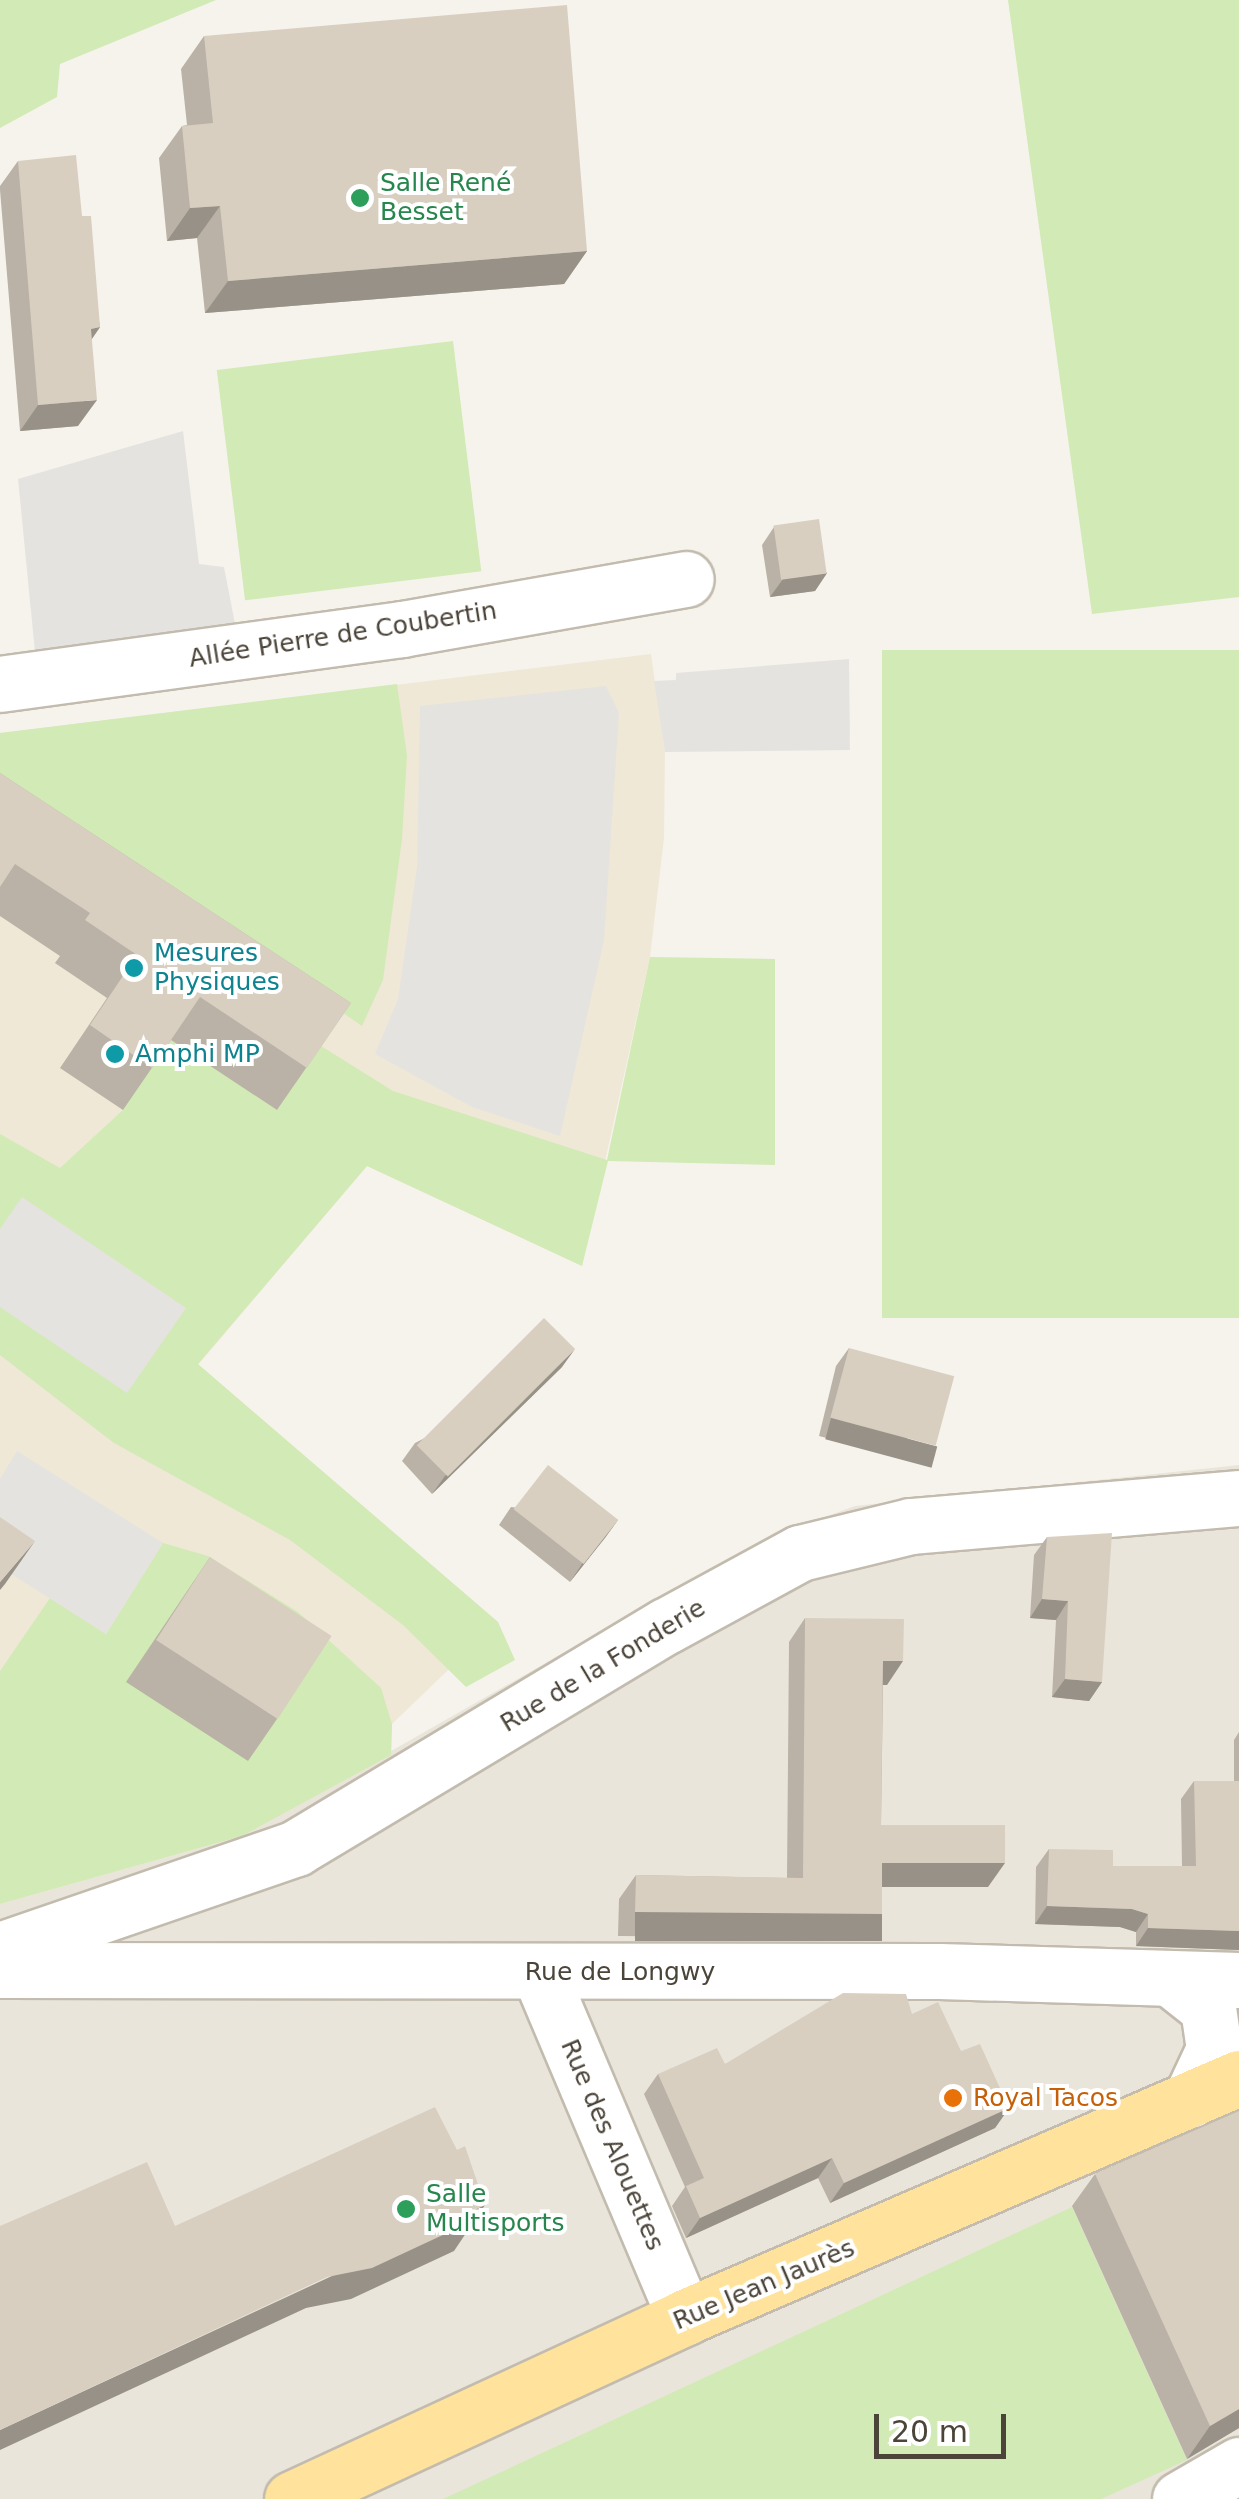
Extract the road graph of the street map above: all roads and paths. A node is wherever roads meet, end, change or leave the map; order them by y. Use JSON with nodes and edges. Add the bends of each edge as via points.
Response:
{"nodes":[{"id":1,"x":686,"y":579,"type":"dead end"},
{"id":2,"x":0,"y":684,"type":"edge"},
{"id":3,"x":1239,"y":1498,"type":"edge"},
{"id":4,"x":0,"y":1950,"type":"edge"},
{"id":5,"x":0,"y":1970,"type":"edge"},
{"id":6,"x":539,"y":1972,"type":"junction"},
{"id":7,"x":1170,"y":1978,"type":"junction"},
{"id":8,"x":1239,"y":1980,"type":"edge"},
{"id":9,"x":1239,"y":2078,"type":"edge"},
{"id":10,"x":1190,"y":2100,"type":"junction"},
{"id":11,"x":685,"y":2318,"type":"junction"},
{"id":12,"x":1239,"y":2465,"type":"edge"},
{"id":13,"x":292,"y":2499,"type":"edge"},
{"id":14,"x":1180,"y":2499,"type":"edge"}],
"edges":[{"from":1,"to":2,"type":"street","name":"Allée Pierre de Coubertin","via":[[402,629]]},
{"from":3,"to":4,"type":"street","name":"Rue de la Fonderie","via":[[911,1526],[800,1554],[666,1626],[296,1848]]},
{"from":5,"to":6,"type":"street","name":"Rue de Longwy"},
{"from":6,"to":7,"type":"street","name":"Rue de Longwy"},
{"from":6,"to":11,"type":"street","name":"Rue des Alouettes"},
{"from":7,"to":8,"type":"street","name":"Rue de Longwy"},
{"from":7,"to":10,"type":"street","via":[[1208,2008],[1214,2049]]},
{"from":9,"to":10,"type":"main road","name":"Rue Jean Jaurès"},
{"from":10,"to":11,"type":"main road","name":"Rue Jean Jaurès"},
{"from":11,"to":13,"type":"main road","name":"Rue Jean Jaurès"},
{"from":12,"to":14,"type":"street"}]}
